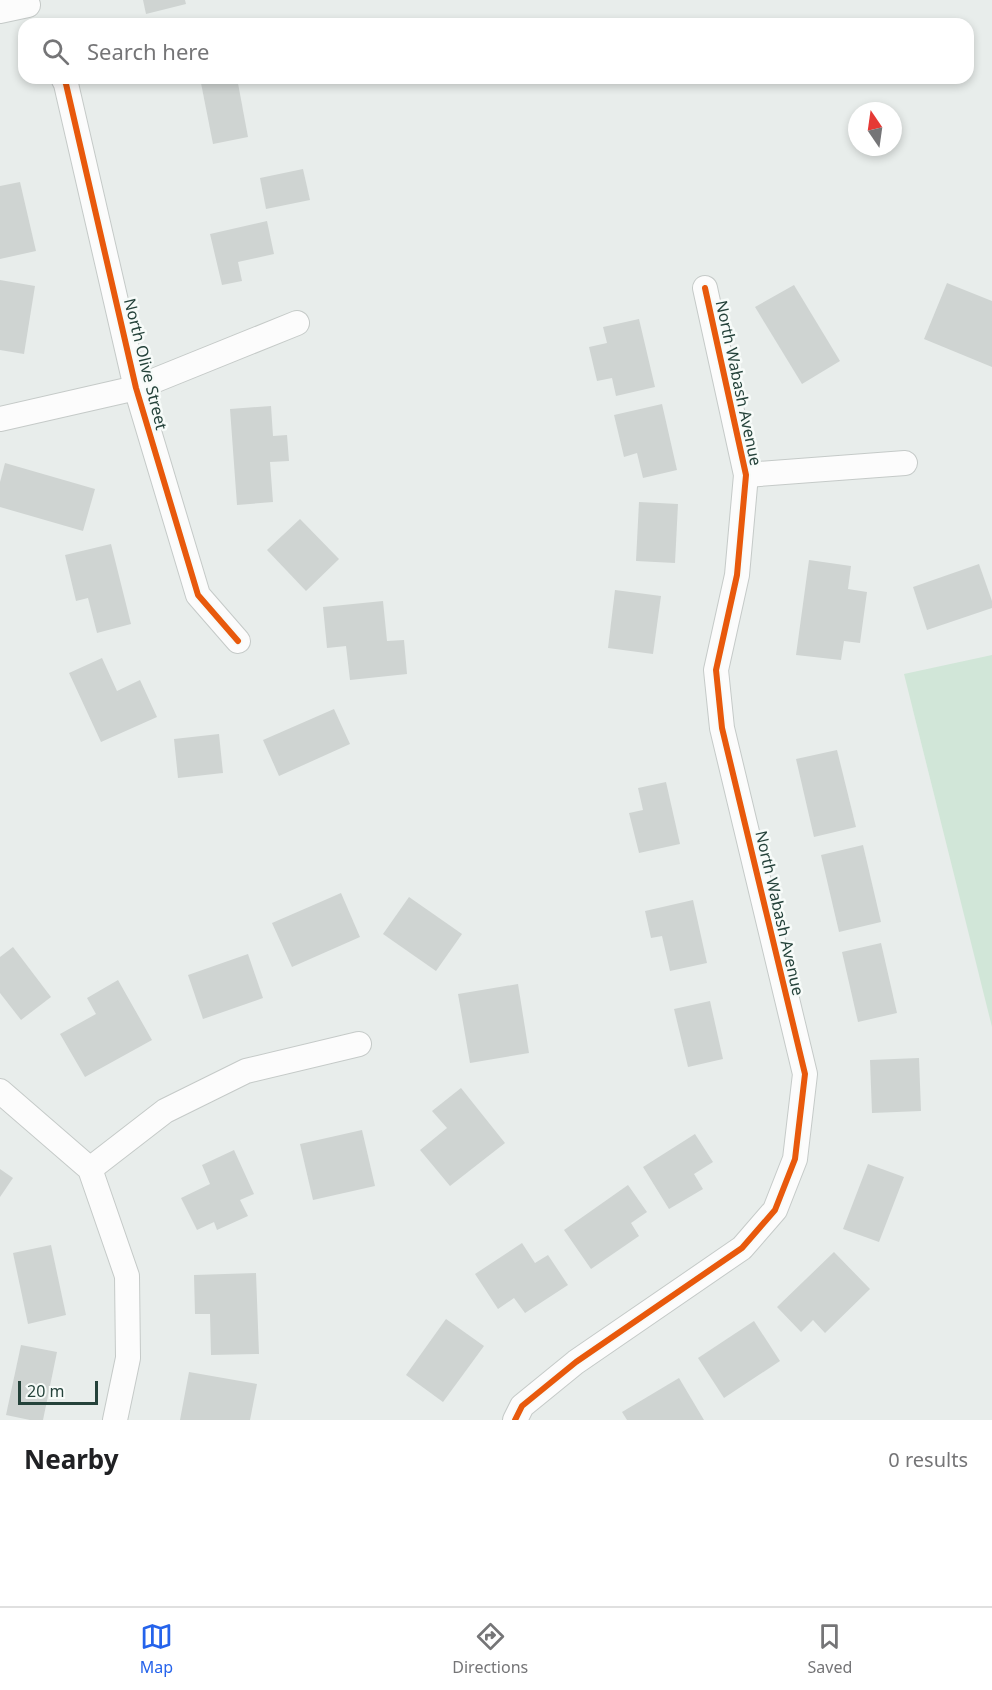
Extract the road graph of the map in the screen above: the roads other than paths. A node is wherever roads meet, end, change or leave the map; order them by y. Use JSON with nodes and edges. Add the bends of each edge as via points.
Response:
{"nodes":[{"id":1,"x":31,"y":10,"type":"edge"},
{"id":2,"x":0,"y":11,"type":"edge"},
{"id":3,"x":64,"y":84,"type":"edge"},
{"id":4,"x":705,"y":288,"type":"dead end"},
{"id":5,"x":297,"y":323,"type":"dead end"},
{"id":6,"x":136,"y":388,"type":"junction"},
{"id":7,"x":0,"y":419,"type":"edge"},
{"id":8,"x":905,"y":463,"type":"dead end"},
{"id":9,"x":746,"y":476,"type":"junction"},
{"id":10,"x":238,"y":641,"type":"dead end"},
{"id":11,"x":359,"y":1044,"type":"dead end"},
{"id":12,"x":0,"y":1091,"type":"edge"},
{"id":13,"x":90,"y":1169,"type":"junction"},
{"id":14,"x":115,"y":1420,"type":"edge"},
{"id":15,"x":515,"y":1420,"type":"edge"}],
"edges":[{"from":1,"to":2,"type":"street"},
{"from":3,"to":6,"type":"street","name":"North Olive Street"},
{"from":4,"to":9,"type":"street","name":"North Wabash Avenue"},
{"from":5,"to":6,"type":"street"},
{"from":6,"to":7,"type":"street"},
{"from":6,"to":10,"type":"street","name":"North Olive Street","via":[[198,595]]},
{"from":8,"to":9,"type":"street","name":"North Wabash Avenue"},
{"from":9,"to":15,"type":"street","name":"North Wabash Avenue","via":[[736,575],[716,670],[722,728],[805,1074],[795,1159],[776,1210],[742,1248],[576,1362],[522,1406]]},
{"from":11,"to":13,"type":"street","via":[[246,1071],[165,1112]]},
{"from":12,"to":13,"type":"street"},
{"from":13,"to":14,"type":"street","via":[[127,1276],[128,1358]]}]}
